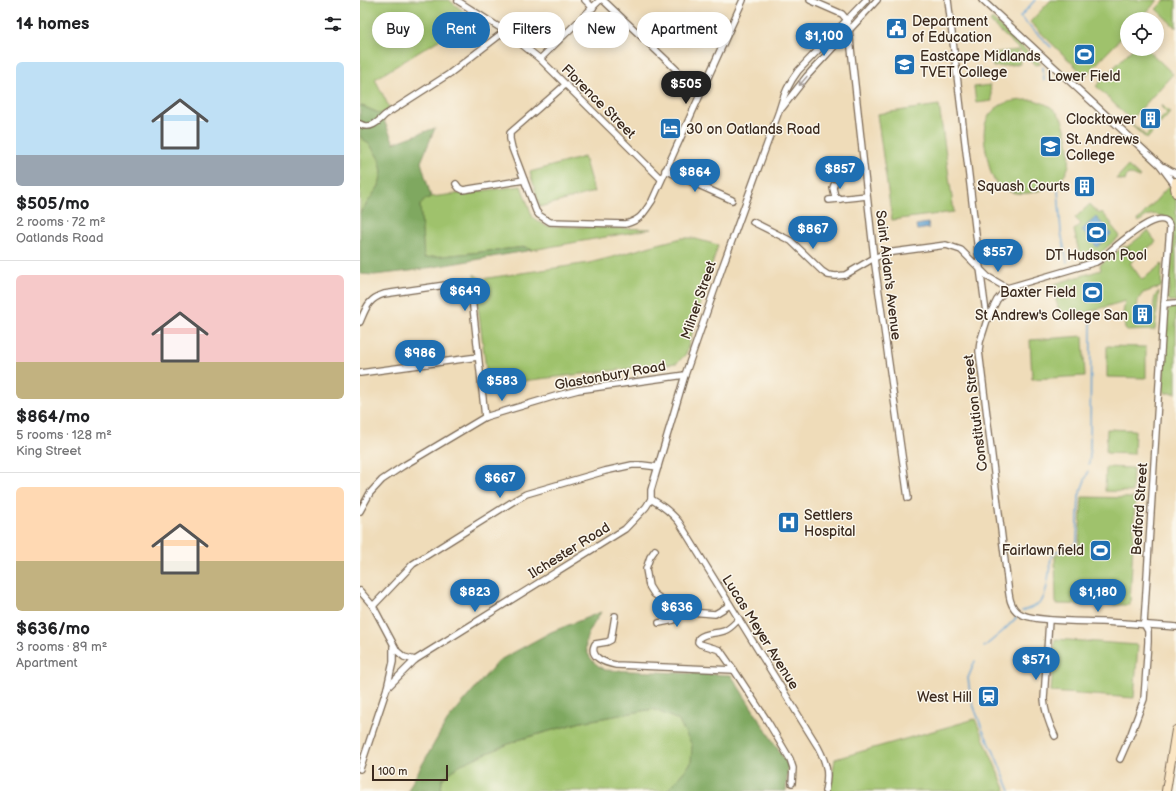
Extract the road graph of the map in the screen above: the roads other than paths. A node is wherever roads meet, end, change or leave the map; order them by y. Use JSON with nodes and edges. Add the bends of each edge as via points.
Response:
{"nodes":[{"id":1,"x":585,"y":0,"type":"edge"},
{"id":2,"x":602,"y":0,"type":"edge"},
{"id":3,"x":810,"y":0,"type":"edge"},
{"id":4,"x":866,"y":0,"type":"edge"},
{"id":5,"x":876,"y":0,"type":"edge"},
{"id":6,"x":948,"y":0,"type":"edge"},
{"id":7,"x":982,"y":0,"type":"edge"},
{"id":8,"x":458,"y":1,"type":"dead end"},
{"id":9,"x":740,"y":1,"type":"edge"},
{"id":10,"x":593,"y":8,"type":"junction"},
{"id":11,"x":847,"y":20,"type":"junction"},
{"id":12,"x":498,"y":27,"type":"edge"},
{"id":13,"x":849,"y":30,"type":"junction"},
{"id":14,"x":498,"y":36,"type":"edge"},
{"id":15,"x":526,"y":48,"type":"edge"},
{"id":16,"x":540,"y":59,"type":"junction"},
{"id":17,"x":565,"y":85,"type":"junction"},
{"id":18,"x":701,"y":93,"type":"junction"},
{"id":19,"x":779,"y":112,"type":"junction"},
{"id":20,"x":360,"y":124,"type":"edge"},
{"id":21,"x":1160,"y":165,"type":"junction"},
{"id":22,"x":665,"y":170,"type":"junction"},
{"id":23,"x":1176,"y":174,"type":"edge"},
{"id":24,"x":661,"y":179,"type":"junction"},
{"id":25,"x":524,"y":180,"type":"junction"},
{"id":26,"x":456,"y":184,"type":"dead end"},
{"id":27,"x":834,"y":185,"type":"dead end"},
{"id":28,"x":1176,"y":186,"type":"edge"},
{"id":29,"x":867,"y":196,"type":"junction"},
{"id":30,"x":840,"y":199,"type":"junction"},
{"id":31,"x":732,"y":200,"type":"dead end"},
{"id":32,"x":829,"y":200,"type":"dead end"},
{"id":33,"x":753,"y":222,"type":"dead end"},
{"id":34,"x":874,"y":258,"type":"junction"},
{"id":35,"x":980,"y":268,"type":"junction"},
{"id":36,"x":1007,"y":288,"type":"junction"},
{"id":37,"x":1176,"y":303,"type":"edge"},
{"id":38,"x":1164,"y":304,"type":"junction"},
{"id":39,"x":987,"y":320,"type":"junction"},
{"id":40,"x":360,"y":322,"type":"edge"},
{"id":41,"x":478,"y":357,"type":"junction"},
{"id":42,"x":360,"y":374,"type":"edge"},
{"id":43,"x":685,"y":375,"type":"junction"},
{"id":44,"x":485,"y":416,"type":"junction"},
{"id":45,"x":658,"y":467,"type":"junction"},
{"id":46,"x":908,"y":498,"type":"dead end"},
{"id":47,"x":651,"y":499,"type":"junction"},
{"id":48,"x":360,"y":511,"type":"edge"},
{"id":49,"x":655,"y":550,"type":"dead end"},
{"id":50,"x":360,"y":591,"type":"edge"},
{"id":51,"x":730,"y":605,"type":"junction"},
{"id":52,"x":373,"y":606,"type":"junction"},
{"id":53,"x":678,"y":611,"type":"junction"},
{"id":54,"x":615,"y":616,"type":"dead end"},
{"id":55,"x":739,"y":619,"type":"junction"},
{"id":56,"x":1049,"y":620,"type":"junction"},
{"id":57,"x":659,"y":623,"type":"dead end"},
{"id":58,"x":1144,"y":624,"type":"junction"},
{"id":59,"x":1176,"y":627,"type":"edge"},
{"id":60,"x":393,"y":647,"type":"junction"},
{"id":61,"x":415,"y":660,"type":"junction"},
{"id":62,"x":734,"y":670,"type":"junction"},
{"id":63,"x":387,"y":688,"type":"junction"},
{"id":64,"x":1176,"y":730,"type":"edge"},
{"id":65,"x":1054,"y":736,"type":"dead end"},
{"id":66,"x":1174,"y":757,"type":"edge"},
{"id":67,"x":1120,"y":759,"type":"dead end"},
{"id":68,"x":360,"y":770,"type":"edge"},
{"id":69,"x":792,"y":783,"type":"dead end"},
{"id":70,"x":825,"y":791,"type":"edge"},
{"id":71,"x":1166,"y":791,"type":"edge"}],
"edges":[{"from":1,"to":10,"type":"street"},
{"from":2,"to":10,"type":"street"},
{"from":2,"to":18,"type":"street"},
{"from":3,"to":11,"type":"street","via":[[842,14]]},
{"from":4,"to":11,"type":"street","name":"Milner Street"},
{"from":5,"to":13,"type":"street","name":"Milner Street"},
{"from":6,"to":35,"type":"street","name":"Constitution Street"},
{"from":7,"to":21,"type":"street"},
{"from":8,"to":12,"type":"street","name":"Florence Street"},
{"from":9,"to":18,"type":"street"},
{"from":10,"to":16,"type":"street"},
{"from":11,"to":13,"type":"street","name":"Saint Aidan's Avenue"},
{"from":11,"to":19,"type":"street","name":"Milner Street","via":[[792,78]]},
{"from":13,"to":19,"type":"street","name":"Milner Street","one_way":true,"via":[[807,76]]},
{"from":13,"to":29,"type":"street","name":"Saint Aidan's Avenue"},
{"from":14,"to":20,"type":"street","via":[[449,74],[378,122],[369,126]]},
{"from":15,"to":16,"type":"street","name":"Florence Street"},
{"from":16,"to":17,"type":"street","name":"Florence Street"},
{"from":17,"to":24,"type":"street","name":"Florence Street"},
{"from":17,"to":25,"type":"street","via":[[510,133]]},
{"from":18,"to":22,"type":"street"},
{"from":19,"to":43,"type":"street","name":"Milner Street"},
{"from":21,"to":23,"type":"street"},
{"from":21,"to":28,"type":"street"},
{"from":22,"to":24,"type":"street"},
{"from":22,"to":31,"type":"street"},
{"from":24,"to":25,"type":"street","via":[[652,201],[642,216],[625,224],[550,222],[536,211]]},
{"from":25,"to":26,"type":"street","via":[[463,190]]},
{"from":27,"to":30,"type":"street","via":[[835,196]]},
{"from":29,"to":30,"type":"street"},
{"from":29,"to":34,"type":"street","name":"Saint Aidan's Avenue"},
{"from":30,"to":32,"type":"street"},
{"from":33,"to":34,"type":"street","via":[[791,241],[828,275],[845,275]]},
{"from":34,"to":35,"type":"street","via":[[886,253],[946,245],[961,250]]},
{"from":34,"to":46,"type":"street","name":"Saint Aidan's Avenue"},
{"from":35,"to":36,"type":"street","via":[[988,277]]},
{"from":35,"to":39,"type":"street","name":"Constitution Street"},
{"from":36,"to":38,"type":"street","name":"Bedford Street","via":[[1096,262],[1139,228],[1162,219],[1169,223],[1170,227]]},
{"from":36,"to":39,"type":"street","via":[[997,300]]},
{"from":37,"to":38,"type":"street"},
{"from":38,"to":58,"type":"street","name":"Bedford Street"},
{"from":39,"to":56,"type":"street","name":"Constitution Street","via":[[979,351],[1008,591],[1015,610],[1029,617]]},
{"from":40,"to":41,"type":"street","via":[[374,297],[465,284],[472,298]]},
{"from":41,"to":42,"type":"street"},
{"from":41,"to":44,"type":"street"},
{"from":43,"to":44,"type":"street","name":"Glastonbury Road","via":[[578,390]]},
{"from":43,"to":45,"type":"street","name":"Milner Street"},
{"from":44,"to":48,"type":"street","name":"Glastonbury Road","via":[[382,480],[370,493]]},
{"from":45,"to":47,"type":"street","name":"Milner Street"},
{"from":45,"to":52,"type":"street","via":[[642,465],[605,471],[526,494],[413,564]]},
{"from":47,"to":51,"type":"street","name":"Lucas Meyer Avenue","via":[[664,506],[679,522]]},
{"from":47,"to":61,"type":"street","name":"Ilchester Road","via":[[640,515],[625,529]]},
{"from":49,"to":53,"type":"street","via":[[647,562],[649,586],[654,594]]},
{"from":50,"to":52,"type":"street"},
{"from":51,"to":53,"type":"street","via":[[715,614]]},
{"from":51,"to":55,"type":"street","name":"Lucas Meyer Avenue"},
{"from":52,"to":60,"type":"street"},
{"from":53,"to":57,"type":"street","via":[[674,620]]},
{"from":54,"to":62,"type":"street","via":[[611,640],[593,646],[594,656],[598,658],[616,665]]},
{"from":55,"to":62,"type":"street","via":[[727,630],[702,635],[697,640],[700,644],[720,650]]},
{"from":55,"to":70,"type":"street","name":"Lucas Meyer Avenue","via":[[824,757],[827,766]]},
{"from":56,"to":58,"type":"street"},
{"from":56,"to":65,"type":"street","via":[[1044,699]]},
{"from":58,"to":59,"type":"street"},
{"from":58,"to":67,"type":"street","name":"Bedford Street","via":[[1148,631],[1148,642],[1144,699]]},
{"from":60,"to":61,"type":"street","via":[[400,655]]},
{"from":60,"to":63,"type":"street","via":[[393,662]]},
{"from":61,"to":63,"type":"street","name":"Ilchester Road"},
{"from":62,"to":69,"type":"street","via":[[790,759],[793,768]]},
{"from":63,"to":68,"type":"street","name":"Ilchester Road"},
{"from":64,"to":66,"type":"main road"},
{"from":66,"to":71,"type":"main road"}]}
